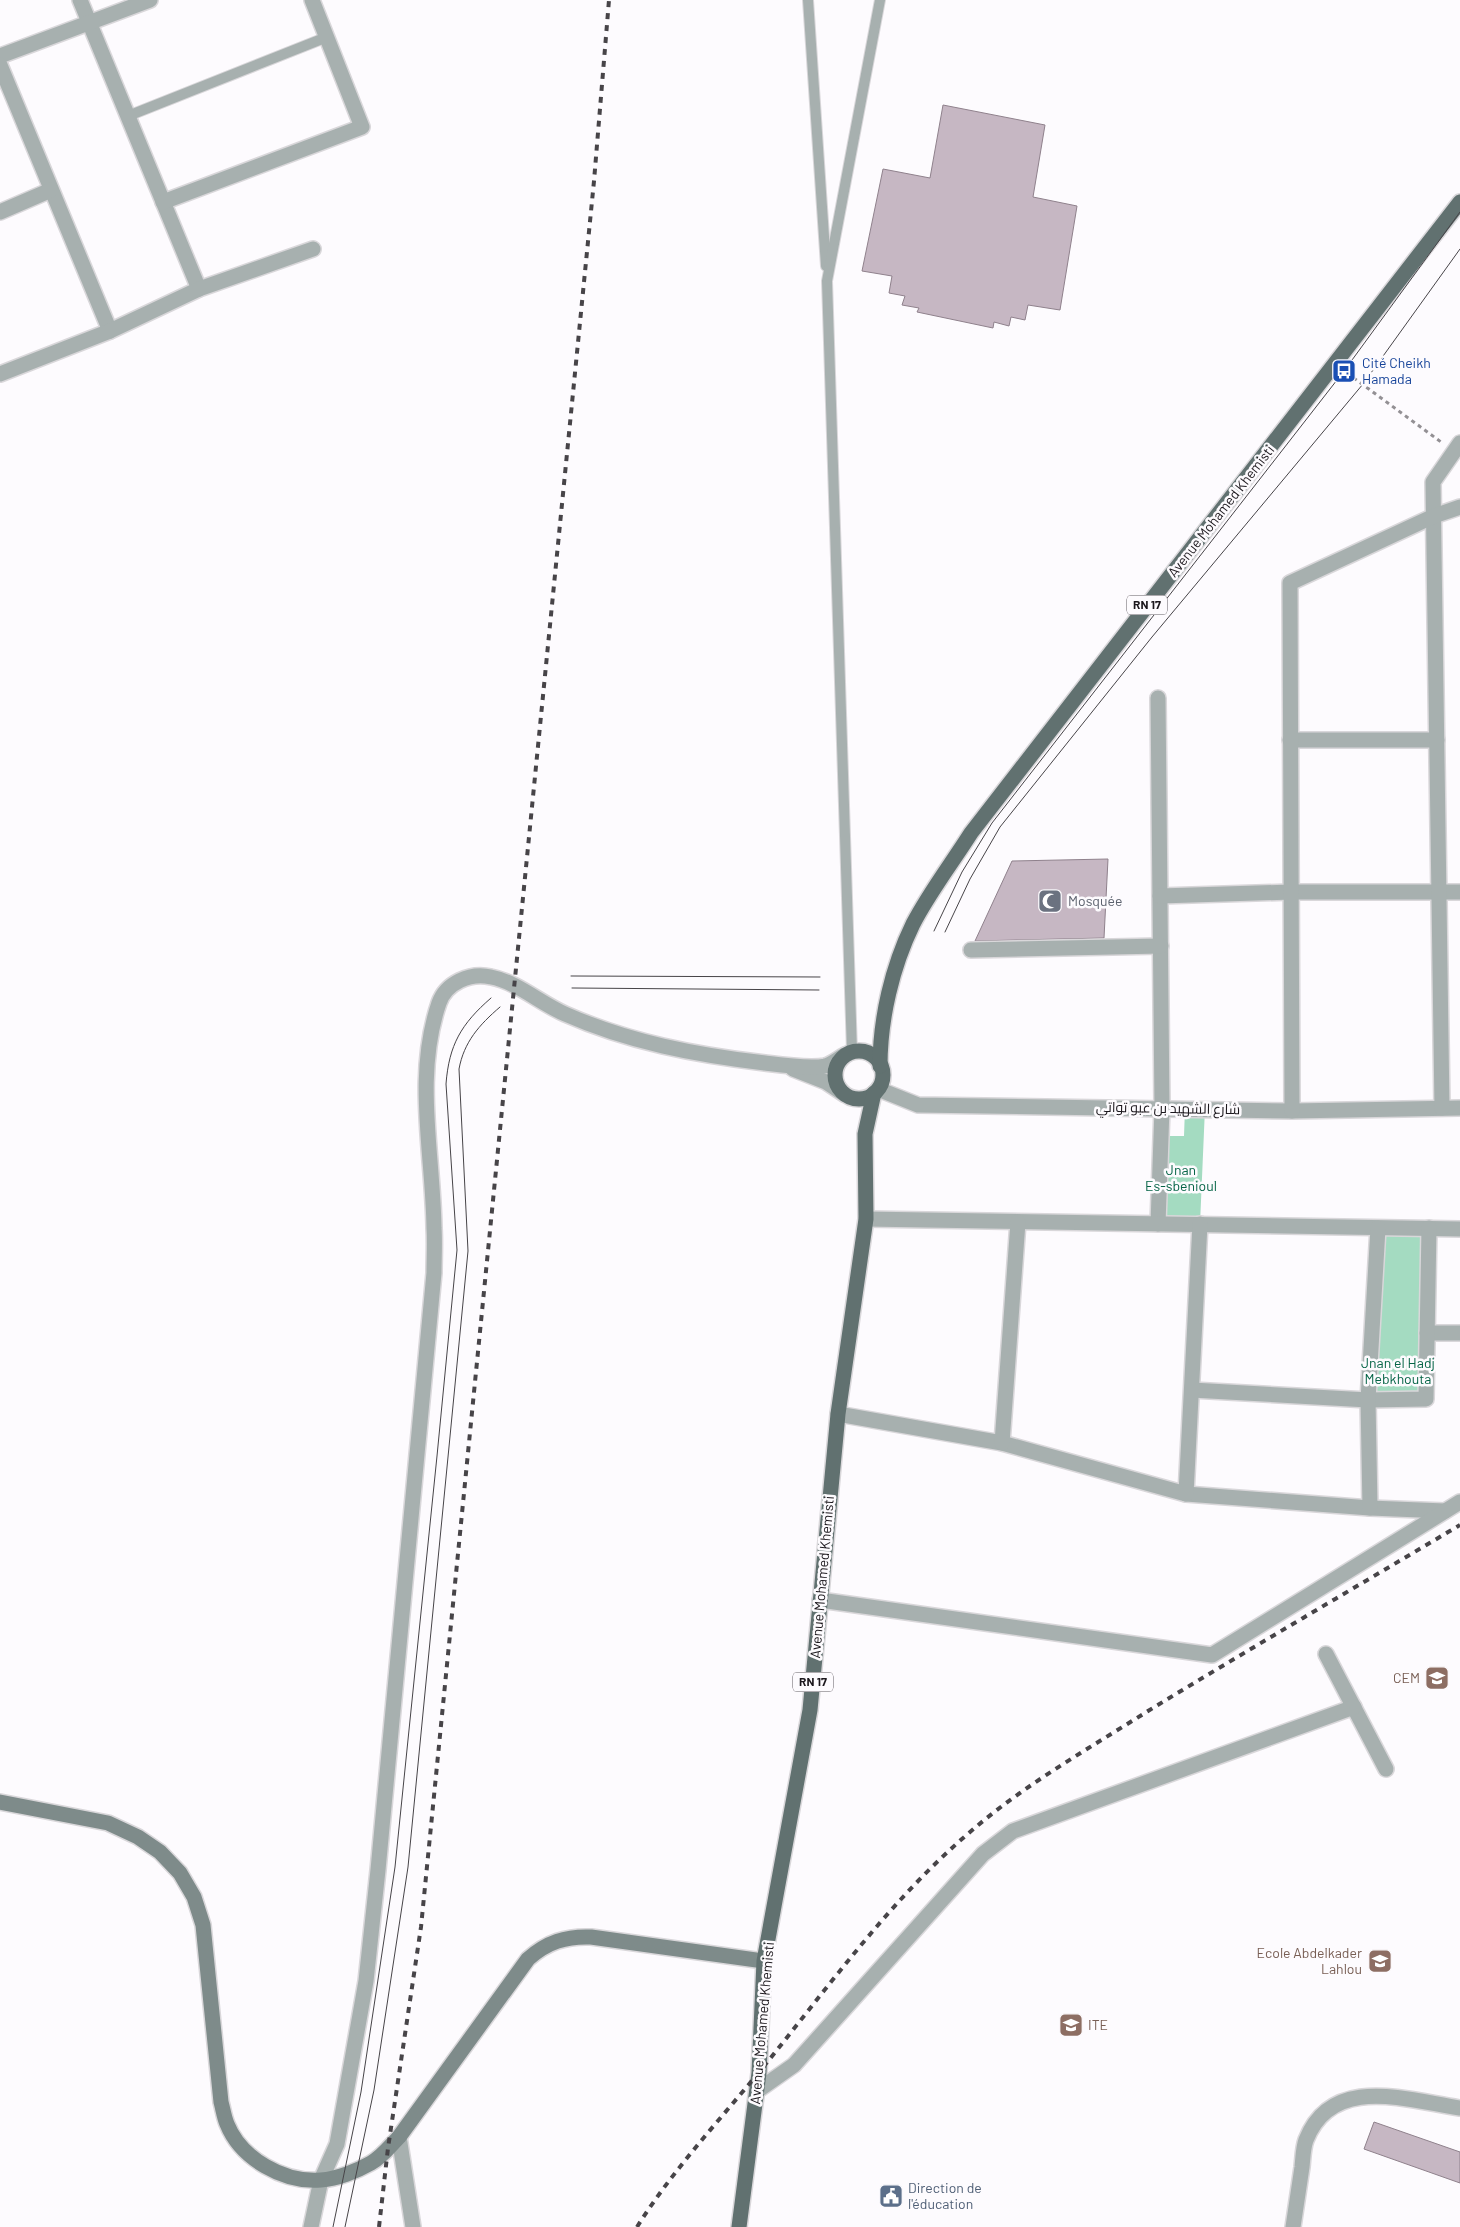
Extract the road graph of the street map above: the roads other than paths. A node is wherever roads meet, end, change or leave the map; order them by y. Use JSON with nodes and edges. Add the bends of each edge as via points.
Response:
{"nodes":[{"id":1,"x":80,"y":0,"type":"edge"},
{"id":2,"x":150,"y":0,"type":"edge"},
{"id":3,"x":312,"y":0,"type":"edge"},
{"id":4,"x":808,"y":0,"type":"edge"},
{"id":5,"x":880,"y":0,"type":"edge"},
{"id":6,"x":90,"y":23,"type":"junction"},
{"id":7,"x":327,"y":38,"type":"junction"},
{"id":8,"x":0,"y":56,"type":"edge"},
{"id":9,"x":0,"y":65,"type":"edge"},
{"id":10,"x":128,"y":116,"type":"junction"},
{"id":11,"x":51,"y":190,"type":"junction"},
{"id":12,"x":163,"y":202,"type":"junction"},
{"id":13,"x":1460,"y":202,"type":"edge"},
{"id":14,"x":0,"y":212,"type":"edge"},
{"id":15,"x":313,"y":249,"type":"dead end"},
{"id":16,"x":827,"y":281,"type":"junction"},
{"id":17,"x":198,"y":290,"type":"junction"},
{"id":18,"x":110,"y":331,"type":"junction"},
{"id":19,"x":0,"y":374,"type":"edge"},
{"id":20,"x":1457,"y":447,"type":"edge"},
{"id":21,"x":1460,"y":507,"type":"edge"},
{"id":22,"x":1434,"y":516,"type":"junction"},
{"id":23,"x":1158,"y":698,"type":"dead end"},
{"id":24,"x":1290,"y":740,"type":"junction"},
{"id":25,"x":1437,"y":740,"type":"junction"},
{"id":26,"x":1291,"y":892,"type":"junction"},
{"id":27,"x":1439,"y":892,"type":"junction"},
{"id":28,"x":1460,"y":892,"type":"edge"},
{"id":29,"x":1160,"y":896,"type":"junction"},
{"id":30,"x":1160,"y":946,"type":"junction"},
{"id":31,"x":971,"y":950,"type":"dead end"},
{"id":32,"x":882,"y":1034,"type":"junction"},
{"id":33,"x":852,"y":1053,"type":"junction"},
{"id":34,"x":785,"y":1065,"type":"junction"},
{"id":35,"x":880,"y":1066,"type":"junction"},
{"id":36,"x":876,"y":1091,"type":"junction"},
{"id":37,"x":847,"y":1095,"type":"junction"},
{"id":38,"x":1162,"y":1108,"type":"junction"},
{"id":39,"x":1442,"y":1108,"type":"junction"},
{"id":40,"x":1460,"y":1108,"type":"edge"},
{"id":41,"x":1292,"y":1111,"type":"junction"},
{"id":42,"x":865,"y":1134,"type":"junction"},
{"id":43,"x":866,"y":1219,"type":"junction"},
{"id":44,"x":1018,"y":1222,"type":"junction"},
{"id":45,"x":1158,"y":1224,"type":"junction"},
{"id":46,"x":1200,"y":1224,"type":"junction"},
{"id":47,"x":1378,"y":1228,"type":"junction"},
{"id":48,"x":1429,"y":1228,"type":"junction"},
{"id":49,"x":1460,"y":1229,"type":"edge"},
{"id":50,"x":1427,"y":1333,"type":"junction"},
{"id":51,"x":1460,"y":1333,"type":"edge"},
{"id":52,"x":1192,"y":1390,"type":"junction"},
{"id":53,"x":1368,"y":1400,"type":"junction"},
{"id":54,"x":838,"y":1414,"type":"junction"},
{"id":55,"x":1002,"y":1443,"type":"junction"},
{"id":56,"x":1186,"y":1494,"type":"junction"},
{"id":57,"x":1460,"y":1502,"type":"edge"},
{"id":58,"x":1370,"y":1508,"type":"junction"},
{"id":59,"x":1445,"y":1511,"type":"junction"},
{"id":60,"x":820,"y":1600,"type":"junction"},
{"id":61,"x":1326,"y":1654,"type":"dead end"},
{"id":62,"x":1354,"y":1707,"type":"junction"},
{"id":63,"x":1386,"y":1769,"type":"dead end"},
{"id":64,"x":0,"y":1802,"type":"edge"},
{"id":65,"x":764,"y":1961,"type":"junction"},
{"id":66,"x":757,"y":2091,"type":"junction"},
{"id":67,"x":1460,"y":2108,"type":"edge"},
{"id":68,"x":399,"y":2137,"type":"junction"},
{"id":69,"x":322,"y":2180,"type":"junction"},
{"id":70,"x":311,"y":2227,"type":"edge"},
{"id":71,"x":413,"y":2227,"type":"edge"},
{"id":72,"x":739,"y":2227,"type":"edge"},
{"id":73,"x":1293,"y":2227,"type":"edge"}],
"edges":[{"from":1,"to":6,"type":"street"},
{"from":2,"to":6,"type":"street"},
{"from":3,"to":7,"type":"street"},
{"from":4,"to":16,"type":"lane"},
{"from":5,"to":16,"type":"lane"},
{"from":6,"to":8,"type":"street"},
{"from":6,"to":10,"type":"street"},
{"from":7,"to":10,"type":"lane"},
{"from":7,"to":12,"type":"street","via":[[362,127]]},
{"from":9,"to":11,"type":"street"},
{"from":10,"to":12,"type":"street"},
{"from":11,"to":14,"type":"street"},
{"from":11,"to":18,"type":"street"},
{"from":12,"to":17,"type":"street"},
{"from":13,"to":32,"type":"main road","name":"Avenue Mohamed Khemisti","number":"RN 17","via":[[971,833],[913,925],[888,995]]},
{"from":15,"to":17,"type":"street"},
{"from":16,"to":33,"type":"lane"},
{"from":17,"to":18,"type":"street"},
{"from":18,"to":19,"type":"street"},
{"from":20,"to":22,"type":"street","via":[[1434,482]]},
{"from":21,"to":22,"type":"street"},
{"from":22,"to":24,"type":"street","via":[[1290,582]]},
{"from":22,"to":25,"type":"street"},
{"from":23,"to":29,"type":"street"},
{"from":24,"to":25,"type":"street"},
{"from":24,"to":26,"type":"street"},
{"from":25,"to":27,"type":"street"},
{"from":26,"to":27,"type":"street"},
{"from":26,"to":29,"type":"street"},
{"from":26,"to":41,"type":"street"},
{"from":27,"to":28,"type":"street"},
{"from":27,"to":39,"type":"street"},
{"from":29,"to":30,"type":"street"},
{"from":30,"to":31,"type":"street"},
{"from":30,"to":38,"type":"street"},
{"from":32,"to":33,"type":"main road"},
{"from":32,"to":35,"type":"main road","name":"Avenue Mohamed Khemisti"},
{"from":33,"to":34,"type":"street","via":[[825,1066]]},
{"from":33,"to":35,"type":"main road","via":[[874,1057]]},
{"from":33,"to":37,"type":"main road","via":[[840,1060],[835,1074],[839,1088]]},
{"from":34,"to":37,"type":"street","via":[[826,1082]]},
{"from":34,"to":69,"type":"street","via":[[715,1057],[607,1031],[563,1014],[491,977],[478,975],[454,984],[439,1002],[430,1037],[426,1086],[434,1273],[379,1860],[366,1981],[337,2144]]},
{"from":35,"to":36,"type":"main road","via":[[882,1077]]},
{"from":36,"to":37,"type":"main road","via":[[858,1099]]},
{"from":36,"to":38,"type":"street","name":"شارع الشهيد بن عبو تواتي","via":[[918,1105]]},
{"from":36,"to":42,"type":"main road"},
{"from":37,"to":42,"type":"main road"},
{"from":38,"to":41,"type":"street","name":"شارع الشهيد بن عبو تواتي"},
{"from":38,"to":45,"type":"street"},
{"from":39,"to":40,"type":"street","name":"شارع الشهيد بن عبو تواتي"},
{"from":39,"to":41,"type":"street","name":"شارع الشهيد بن عبو تواتي"},
{"from":42,"to":43,"type":"main road","name":"Avenue Mohamed Khemisti","number":"RN 17"},
{"from":43,"to":44,"type":"street"},
{"from":43,"to":54,"type":"main road","name":"Avenue Mohamed Khemisti","number":"RN 17"},
{"from":44,"to":45,"type":"street"},
{"from":44,"to":55,"type":"street"},
{"from":45,"to":46,"type":"street"},
{"from":46,"to":47,"type":"street"},
{"from":46,"to":52,"type":"street"},
{"from":47,"to":48,"type":"street"},
{"from":47,"to":53,"type":"street"},
{"from":48,"to":49,"type":"street"},
{"from":48,"to":50,"type":"street"},
{"from":50,"to":51,"type":"street"},
{"from":50,"to":53,"type":"street","via":[[1426,1399]]},
{"from":52,"to":53,"type":"street"},
{"from":52,"to":56,"type":"street"},
{"from":53,"to":58,"type":"street"},
{"from":54,"to":55,"type":"street"},
{"from":54,"to":60,"type":"main road","name":"Avenue Mohamed Khemisti","number":"RN 17"},
{"from":55,"to":56,"type":"street"},
{"from":56,"to":58,"type":"street"},
{"from":57,"to":59,"type":"street"},
{"from":58,"to":59,"type":"street"},
{"from":59,"to":60,"type":"street","via":[[1212,1655]]},
{"from":60,"to":65,"type":"main road","name":"Avenue Mohamed Khemisti","number":"RN 17","via":[[810,1710]]},
{"from":61,"to":62,"type":"street"},
{"from":62,"to":63,"type":"street"},
{"from":62,"to":66,"type":"street","via":[[1013,1831],[983,1854],[794,2065]]},
{"from":64,"to":69,"type":"main road","via":[[108,1823],[160,1852],[180,1873],[194,1896],[203,1925],[221,2102],[227,2125],[237,2140],[261,2163],[287,2176]]},
{"from":65,"to":66,"type":"main road","name":"Avenue Mohamed Khemisti","number":"RN 17"},
{"from":65,"to":68,"type":"main road","via":[[591,1937],[555,1940],[528,1959]]},
{"from":66,"to":72,"type":"main road","name":"Avenue Mohamed Khemisti","number":"RN 17"},
{"from":67,"to":73,"type":"street","via":[[1371,2095],[1349,2098],[1332,2106],[1316,2119],[1305,2142]]},
{"from":68,"to":69,"type":"main road","via":[[373,2162]]},
{"from":68,"to":71,"type":"street"},
{"from":69,"to":70,"type":"street"}]}
